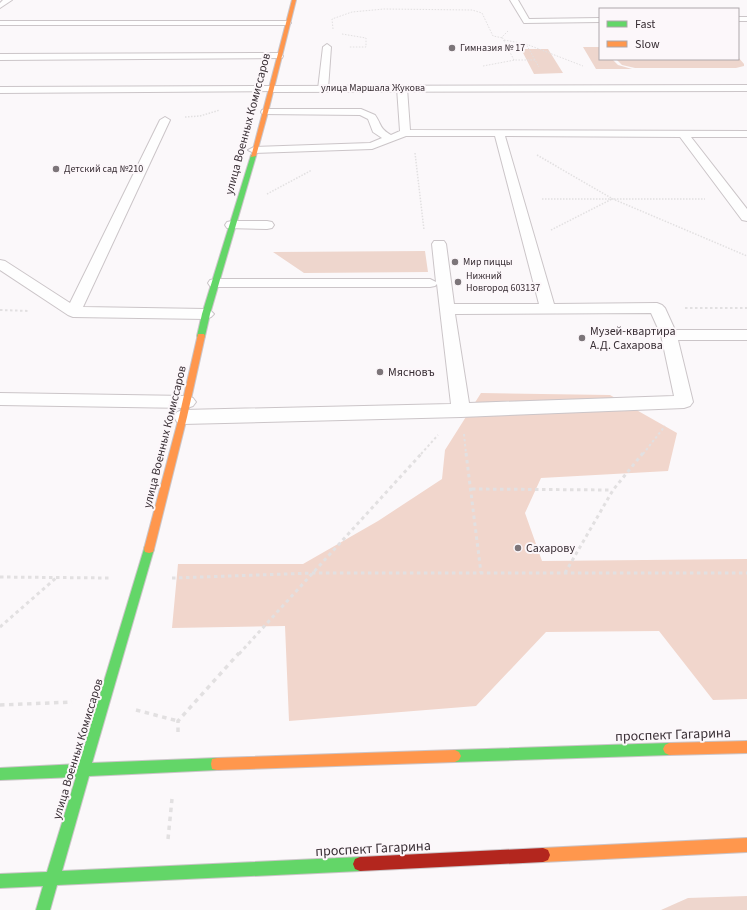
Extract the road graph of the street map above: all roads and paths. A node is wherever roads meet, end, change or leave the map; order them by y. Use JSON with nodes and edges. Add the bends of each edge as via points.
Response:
{"nodes":[{"id":1,"x":8,"y":0,"type":"edge"},
{"id":2,"x":294,"y":0,"type":"edge"},
{"id":3,"x":514,"y":0,"type":"edge"},
{"id":4,"x":0,"y":6,"type":"edge"},
{"id":5,"x":599,"y":20,"type":"edge"},
{"id":6,"x":527,"y":21,"type":"junction"},
{"id":7,"x":0,"y":23,"type":"edge"},
{"id":8,"x":287,"y":23,"type":"junction"},
{"id":9,"x":517,"y":23,"type":"dead end"},
{"id":10,"x":336,"y":31,"type":"dead end"},
{"id":11,"x":506,"y":33,"type":"dead end"},
{"id":12,"x":339,"y":34,"type":"dead end"},
{"id":13,"x":503,"y":39,"type":"junction"},
{"id":14,"x":526,"y":44,"type":"junction"},
{"id":15,"x":366,"y":46,"type":"dead end"},
{"id":16,"x":328,"y":47,"type":"dead end"},
{"id":17,"x":279,"y":56,"type":"junction"},
{"id":18,"x":0,"y":57,"type":"edge"},
{"id":19,"x":535,"y":60,"type":"junction"},
{"id":20,"x":584,"y":67,"type":"dead end"},
{"id":21,"x":540,"y":69,"type":"dead end"},
{"id":22,"x":402,"y":88,"type":"junction"},
{"id":23,"x":747,"y":88,"type":"edge"},
{"id":24,"x":271,"y":89,"type":"junction"},
{"id":25,"x":322,"y":89,"type":"junction"},
{"id":26,"x":0,"y":90,"type":"edge"},
{"id":27,"x":220,"y":110,"type":"dead end"},
{"id":28,"x":266,"y":112,"type":"junction"},
{"id":29,"x":165,"y":120,"type":"joint"},
{"id":30,"x":409,"y":133,"type":"junction"},
{"id":31,"x":499,"y":133,"type":"junction"},
{"id":32,"x":682,"y":134,"type":"junction"},
{"id":33,"x":747,"y":134,"type":"edge"},
{"id":34,"x":391,"y":139,"type":"junction"},
{"id":35,"x":254,"y":150,"type":"junction"},
{"id":36,"x":312,"y":170,"type":"dead end"},
{"id":37,"x":518,"y":199,"type":"junction"},
{"id":38,"x":613,"y":199,"type":"junction"},
{"id":39,"x":734,"y":200,"type":"junction"},
{"id":40,"x":236,"y":211,"type":"junction"},
{"id":41,"x":747,"y":217,"type":"edge"},
{"id":42,"x":232,"y":224,"type":"junction"},
{"id":43,"x":267,"y":225,"type":"dead end"},
{"id":44,"x":528,"y":233,"type":"junction"},
{"id":45,"x":438,"y":244,"type":"joint"},
{"id":46,"x":747,"y":256,"type":"edge"},
{"id":47,"x":0,"y":264,"type":"edge"},
{"id":48,"x":215,"y":283,"type":"junction"},
{"id":49,"x":430,"y":283,"type":"dead end"},
{"id":50,"x":657,"y":308,"type":"junction"},
{"id":51,"x":747,"y":308,"type":"edge"},
{"id":52,"x":447,"y":309,"type":"junction"},
{"id":53,"x":548,"y":309,"type":"junction"},
{"id":54,"x":73,"y":312,"type":"junction"},
{"id":55,"x":206,"y":314,"type":"junction"},
{"id":56,"x":669,"y":335,"type":"junction"},
{"id":57,"x":747,"y":335,"type":"edge"},
{"id":58,"x":0,"y":399,"type":"edge"},
{"id":59,"x":684,"y":402,"type":"junction"},
{"id":60,"x":185,"y":409,"type":"junction"},
{"id":61,"x":461,"y":410,"type":"junction"},
{"id":62,"x":472,"y":489,"type":"junction"},
{"id":63,"x":613,"y":490,"type":"junction"},
{"id":64,"x":313,"y":573,"type":"junction"},
{"id":65,"x":481,"y":573,"type":"junction"},
{"id":66,"x":565,"y":573,"type":"junction"},
{"id":67,"x":747,"y":573,"type":"edge"},
{"id":68,"x":0,"y":577,"type":"edge"},
{"id":69,"x":56,"y":578,"type":"junction"},
{"id":70,"x":141,"y":579,"type":"junction"},
{"id":71,"x":0,"y":627,"type":"edge"},
{"id":72,"x":747,"y":747,"type":"edge"},
{"id":73,"x":176,"y":765,"type":"junction"},
{"id":74,"x":83,"y":771,"type":"junction"},
{"id":75,"x":0,"y":774,"type":"edge"},
{"id":76,"x":747,"y":845,"type":"edge"},
{"id":77,"x":164,"y":872,"type":"junction"},
{"id":78,"x":52,"y":879,"type":"junction"},
{"id":79,"x":0,"y":881,"type":"edge"},
{"id":80,"x":43,"y":910,"type":"edge"}],
"edges":[{"from":1,"to":4,"type":"lane"},
{"from":2,"to":8,"type":"street","name":"улица Военных Комиссаров"},
{"from":3,"to":6,"type":"lane"},
{"from":5,"to":6,"type":"lane"},
{"from":6,"to":9,"type":"lane"},
{"from":7,"to":8,"type":"lane"},
{"from":8,"to":17,"type":"street","name":"улица Военных Комиссаров"},
{"from":10,"to":13,"type":"path","via":[[332,28],[332,19],[352,12],[384,9],[472,10],[482,13],[493,36]]},
{"from":11,"to":13,"type":"path"},
{"from":12,"to":15,"type":"path","via":[[363,36],[366,38]]},
{"from":13,"to":14,"type":"path"},
{"from":13,"to":19,"type":"path","via":[[513,60]]},
{"from":14,"to":19,"type":"path"},
{"from":14,"to":20,"type":"path"},
{"from":16,"to":25,"type":"lane"},
{"from":17,"to":18,"type":"lane"},
{"from":17,"to":24,"type":"street","name":"улица Военных Комиссаров"},
{"from":19,"to":21,"type":"path"},
{"from":22,"to":23,"type":"street","name":"улица Маршала Жукова"},
{"from":22,"to":25,"type":"street","name":"улица Маршала Жукова"},
{"from":22,"to":30,"type":"lane"},
{"from":24,"to":25,"type":"street","name":"улица Маршала Жукова"},
{"from":24,"to":26,"type":"lane","name":"улица Маршала Жукова"},
{"from":24,"to":28,"type":"street","name":"улица Военных Комиссаров"},
{"from":27,"to":29,"type":"path","via":[[200,116]]},
{"from":28,"to":34,"type":"lane","via":[[361,112],[370,114],[374,118],[376,129]]},
{"from":28,"to":35,"type":"street","name":"улица Военных Комиссаров"},
{"from":29,"to":54,"type":"lane"},
{"from":30,"to":31,"type":"lane"},
{"from":30,"to":34,"type":"lane"},
{"from":30,"to":45,"type":"path","via":[[425,235]]},
{"from":31,"to":32,"type":"lane"},
{"from":31,"to":37,"type":"lane"},
{"from":31,"to":38,"type":"path"},
{"from":32,"to":33,"type":"lane"},
{"from":32,"to":39,"type":"lane"},
{"from":34,"to":35,"type":"lane","via":[[372,146]]},
{"from":35,"to":40,"type":"street","name":"улица Военных Комиссаров"},
{"from":36,"to":40,"type":"path"},
{"from":37,"to":38,"type":"path"},
{"from":37,"to":44,"type":"lane"},
{"from":38,"to":39,"type":"path"},
{"from":38,"to":44,"type":"path","via":[[545,233]]},
{"from":38,"to":46,"type":"path"},
{"from":39,"to":41,"type":"lane"},
{"from":40,"to":42,"type":"street","name":"улица Военных Комиссаров"},
{"from":42,"to":43,"type":"lane"},
{"from":42,"to":48,"type":"street","name":"улица Военных Комиссаров"},
{"from":44,"to":53,"type":"lane"},
{"from":45,"to":52,"type":"lane"},
{"from":47,"to":54,"type":"lane"},
{"from":48,"to":49,"type":"lane"},
{"from":48,"to":55,"type":"street","name":"улица Военных Комиссаров"},
{"from":50,"to":51,"type":"path"},
{"from":50,"to":53,"type":"lane"},
{"from":50,"to":56,"type":"lane"},
{"from":52,"to":53,"type":"lane"},
{"from":52,"to":61,"type":"lane"},
{"from":54,"to":55,"type":"lane"},
{"from":55,"to":60,"type":"street","name":"улица Военных Комиссаров"},
{"from":56,"to":57,"type":"lane"},
{"from":56,"to":59,"type":"lane"},
{"from":58,"to":60,"type":"lane"},
{"from":59,"to":61,"type":"lane"},
{"from":59,"to":63,"type":"path"},
{"from":60,"to":61,"type":"lane"},
{"from":60,"to":70,"type":"street","name":"улица Военных Комиссаров"},
{"from":61,"to":62,"type":"path"},
{"from":61,"to":64,"type":"path"},
{"from":62,"to":63,"type":"path"},
{"from":62,"to":65,"type":"path"},
{"from":63,"to":66,"type":"path"},
{"from":64,"to":65,"type":"path"},
{"from":64,"to":70,"type":"path"},
{"from":64,"to":73,"type":"path","via":[[178,721]]},
{"from":65,"to":66,"type":"path"},
{"from":66,"to":67,"type":"path"},
{"from":68,"to":69,"type":"path"},
{"from":69,"to":70,"type":"path"},
{"from":69,"to":71,"type":"path"},
{"from":70,"to":74,"type":"street","name":"улица Военных Комиссаров"},
{"from":72,"to":73,"type":"street","name":"проспект Гагарина"},
{"from":73,"to":74,"type":"street","name":"проспект Гагарина"},
{"from":73,"to":77,"type":"path"},
{"from":74,"to":75,"type":"street","name":"проспект Гагарина"},
{"from":74,"to":78,"type":"street","name":"улица Военных Комиссаров"},
{"from":76,"to":77,"type":"street","name":"проспект Гагарина"},
{"from":77,"to":78,"type":"street","name":"проспект Гагарина"},
{"from":78,"to":79,"type":"street","name":"проспект Гагарина"},
{"from":78,"to":80,"type":"street","name":"улица Военных Комиссаров"}]}
